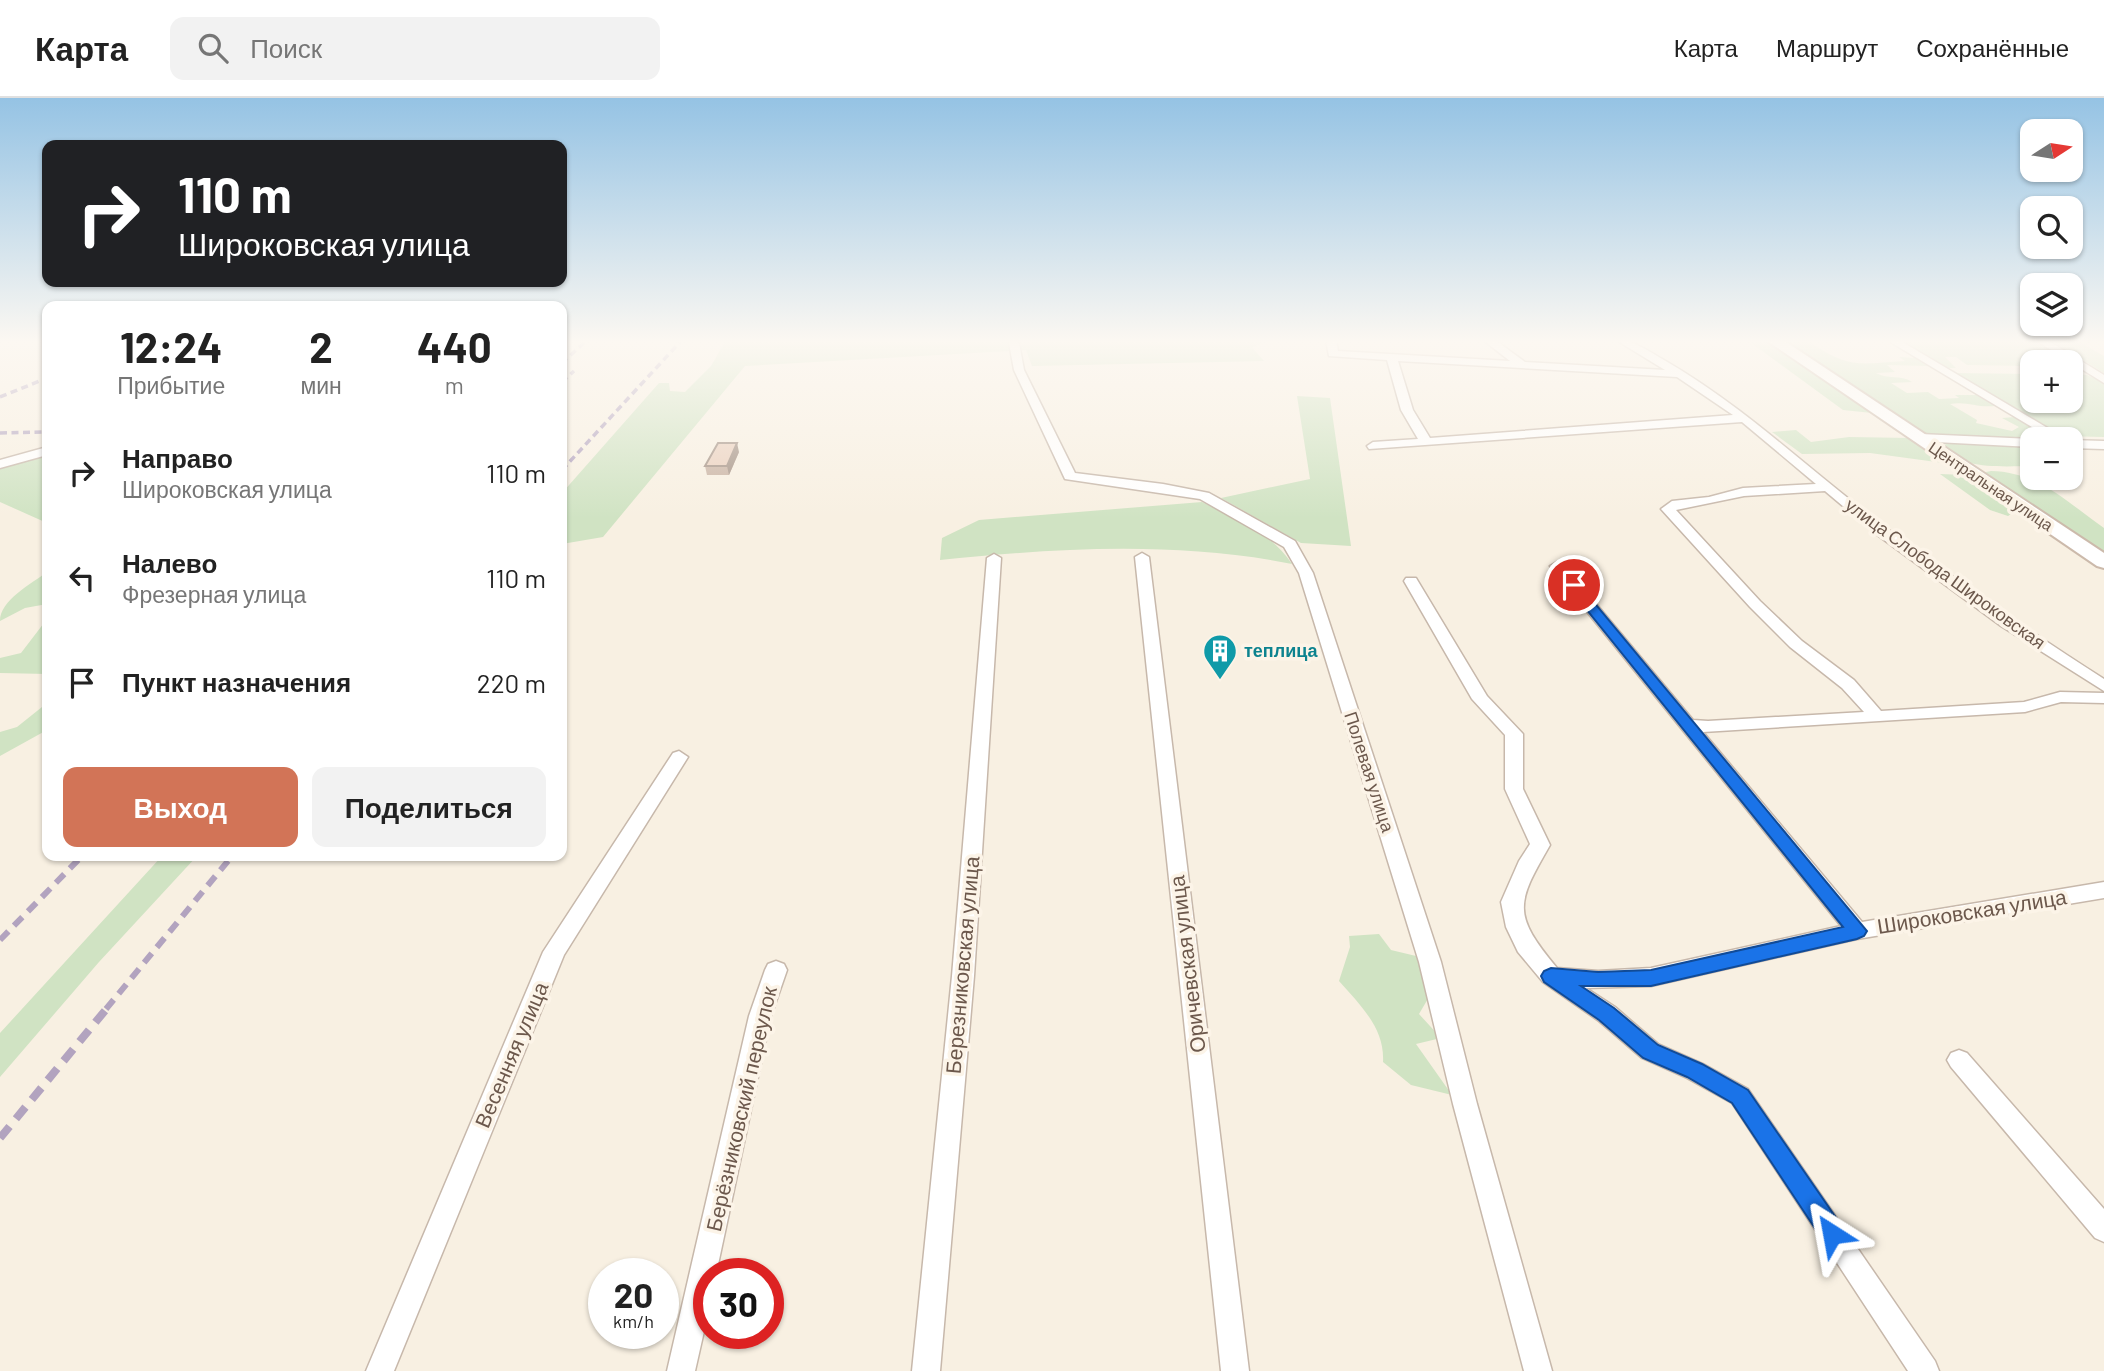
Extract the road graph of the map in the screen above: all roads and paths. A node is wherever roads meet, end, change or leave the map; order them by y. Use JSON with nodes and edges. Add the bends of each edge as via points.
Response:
{"nodes":[{"id":1,"x":1033,"y":399,"type":"edge"},
{"id":2,"x":1404,"y":399,"type":"edge"},
{"id":3,"x":1718,"y":399,"type":"edge"},
{"id":4,"x":1861,"y":399,"type":"edge"},
{"id":5,"x":1993,"y":399,"type":"edge"},
{"id":6,"x":1745,"y":418,"type":"junction"},
{"id":7,"x":2040,"y":427,"type":"edge"},
{"id":8,"x":1920,"y":439,"type":"junction"},
{"id":9,"x":1426,"y":442,"type":"junction"},
{"id":10,"x":2020,"y":443,"type":"edge"},
{"id":11,"x":2083,"y":444,"type":"edge"},
{"id":12,"x":2104,"y":445,"type":"edge"},
{"id":13,"x":1373,"y":446,"type":"dead end"},
{"id":14,"x":42,"y":452,"type":"edge"},
{"id":15,"x":0,"y":464,"type":"edge"},
{"id":16,"x":1827,"y":487,"type":"junction"},
{"id":17,"x":1142,"y":557,"type":"dead end"},
{"id":18,"x":994,"y":558,"type":"dead end"},
{"id":19,"x":2104,"y":562,"type":"edge"},
{"id":20,"x":1557,"y":566,"type":"dead end"},
{"id":21,"x":1411,"y":581,"type":"dead end"},
{"id":22,"x":2104,"y":686,"type":"edge"},
{"id":23,"x":2104,"y":698,"type":"edge"},
{"id":24,"x":1875,"y":714,"type":"junction"},
{"id":25,"x":1687,"y":724,"type":"junction"},
{"id":26,"x":679,"y":757,"type":"dead end"},
{"id":27,"x":2104,"y":890,"type":"edge"},
{"id":28,"x":1857,"y":931,"type":"junction"},
{"id":29,"x":776,"y":970,"type":"dead end"},
{"id":30,"x":1551,"y":976,"type":"junction"},
{"id":31,"x":1959,"y":1060,"type":"dead end"},
{"id":32,"x":2104,"y":1228,"type":"edge"},
{"id":33,"x":380,"y":1371,"type":"edge"},
{"id":34,"x":681,"y":1371,"type":"edge"},
{"id":35,"x":926,"y":1371,"type":"edge"},
{"id":36,"x":1235,"y":1371,"type":"edge"},
{"id":37,"x":1538,"y":1371,"type":"edge"},
{"id":38,"x":1925,"y":1371,"type":"edge"}],
"edges":[{"from":1,"to":37,"type":"street","name":"Полевая улица","via":[[1070,476],[1204,496],[1290,544],[1306,573],[1430,962]]},
{"from":2,"to":9,"type":"street"},
{"from":3,"to":6,"type":"street","name":"улица Слобода Широковская"},
{"from":4,"to":8,"type":"street","name":"Центральная улица"},
{"from":5,"to":7,"type":"street"},
{"from":6,"to":9,"type":"street"},
{"from":6,"to":16,"type":"street","name":"улица Слобода Широковская"},
{"from":8,"to":10,"type":"street"},
{"from":8,"to":19,"type":"street","name":"Центральная улица"},
{"from":9,"to":13,"type":"street"},
{"from":11,"to":12,"type":"street"},
{"from":14,"to":15,"type":"street"},
{"from":16,"to":22,"type":"street","name":"улица Слобода Широковская","via":[[1996,615]]},
{"from":16,"to":24,"type":"street","via":[[1743,492],[1668,509],[1755,604],[1796,644],[1848,684]]},
{"from":17,"to":36,"type":"street","name":"Оричевская улица"},
{"from":18,"to":35,"type":"street","name":"Березниковская улица","via":[[963,976]]},
{"from":20,"to":25,"type":"street"},
{"from":21,"to":30,"type":"street","via":[[1480,699],[1514,734],[1514,789],[1541,845],[1511,902],[1526,946]]},
{"from":23,"to":24,"type":"street","via":[[2060,697],[2025,707]]},
{"from":24,"to":25,"type":"street","via":[[1708,727]]},
{"from":25,"to":28,"type":"street"},
{"from":26,"to":33,"type":"street","name":"Весенняя улица","via":[[554,952]]},
{"from":27,"to":28,"type":"street","name":"Широковская улица"},
{"from":28,"to":30,"type":"street","name":"Широковская улица","via":[[1651,978]]},
{"from":29,"to":34,"type":"street","name":"Берёзниковский переулок","via":[[760,1016]]},
{"from":30,"to":38,"type":"street","via":[[1650,1051],[1740,1096]]},
{"from":31,"to":32,"type":"street"}]}
